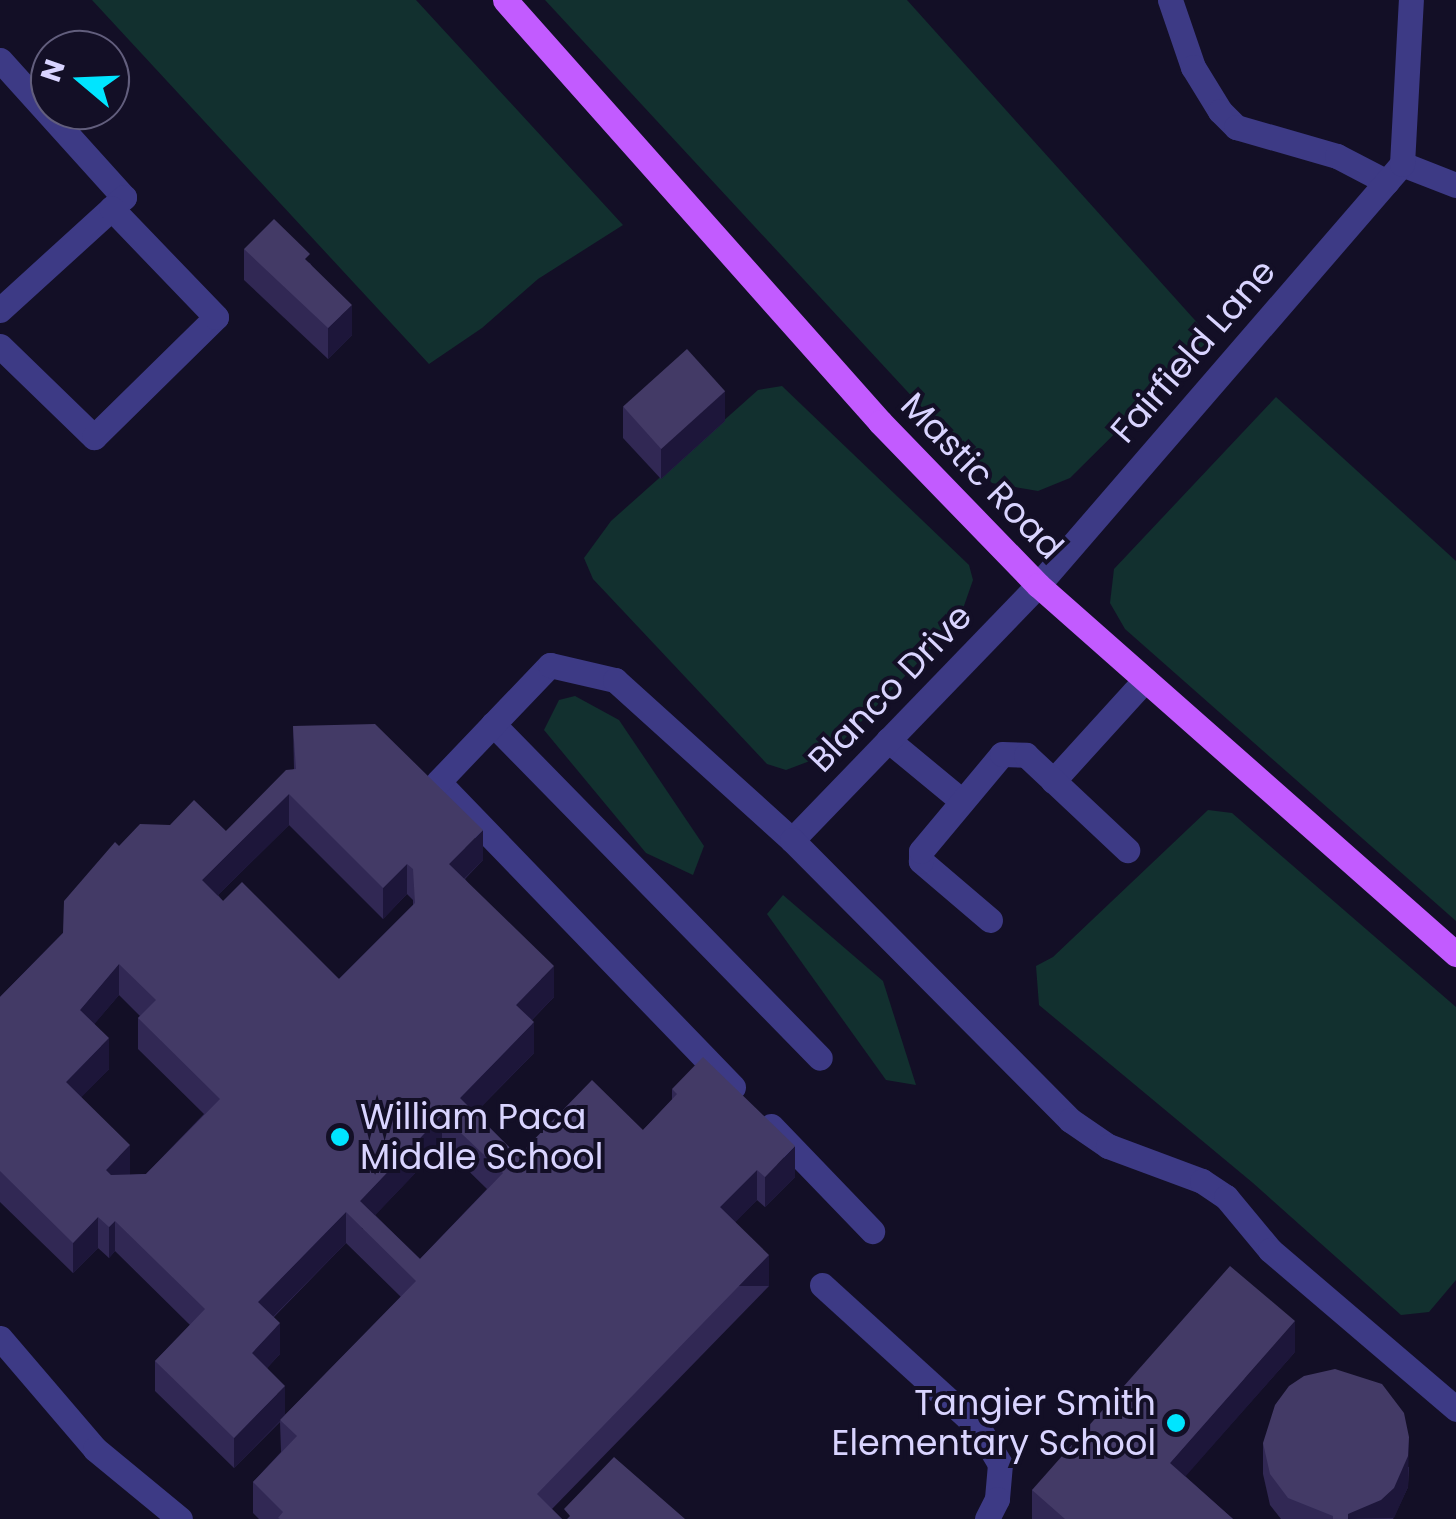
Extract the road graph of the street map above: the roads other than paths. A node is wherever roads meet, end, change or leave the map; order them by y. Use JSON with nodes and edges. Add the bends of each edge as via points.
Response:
{"nodes":[{"id":1,"x":504,"y":0,"type":"edge"},
{"id":2,"x":1170,"y":0,"type":"edge"},
{"id":3,"x":1411,"y":0,"type":"edge"},
{"id":4,"x":0,"y":60,"type":"edge"},
{"id":5,"x":1394,"y":173,"type":"junction"},
{"id":6,"x":1456,"y":185,"type":"edge"},
{"id":7,"x":112,"y":208,"type":"junction"},
{"id":8,"x":0,"y":310,"type":"edge"},
{"id":9,"x":0,"y":346,"type":"edge"},
{"id":10,"x":1038,"y":584,"type":"junction"},
{"id":11,"x":1145,"y":680,"type":"junction"},
{"id":12,"x":493,"y":724,"type":"junction"},
{"id":13,"x":888,"y":740,"type":"junction"},
{"id":14,"x":1054,"y":781,"type":"junction"},
{"id":15,"x":962,"y":801,"type":"junction"},
{"id":16,"x":792,"y":840,"type":"junction"},
{"id":17,"x":1127,"y":850,"type":"dead end"},
{"id":18,"x":990,"y":920,"type":"dead end"},
{"id":19,"x":1456,"y":954,"type":"edge"},
{"id":20,"x":820,"y":1058,"type":"dead end"},
{"id":21,"x":872,"y":1232,"type":"dead end"},
{"id":22,"x":822,"y":1284,"type":"dead end"},
{"id":23,"x":0,"y":1338,"type":"edge"},
{"id":24,"x":1456,"y":1410,"type":"edge"},
{"id":25,"x":180,"y":1519,"type":"edge"},
{"id":26,"x":987,"y":1519,"type":"edge"}],
"edges":[{"from":1,"to":10,"type":"main road","name":"Mastic Road","via":[[880,422]]},
{"from":2,"to":5,"type":"street","via":[[1193,67],[1236,127]]},
{"from":3,"to":5,"type":"street"},
{"from":4,"to":7,"type":"street","via":[[124,196]]},
{"from":5,"to":6,"type":"street"},
{"from":5,"to":10,"type":"street","name":"Fairfield Lane"},
{"from":7,"to":8,"type":"street"},
{"from":7,"to":9,"type":"street","via":[[216,317],[94,437]]},
{"from":10,"to":11,"type":"main road","name":"Mastic Road"},
{"from":10,"to":13,"type":"street","name":"Blanco Drive"},
{"from":11,"to":14,"type":"street"},
{"from":11,"to":19,"type":"main road","name":"Mastic Road"},
{"from":12,"to":16,"type":"street","via":[[550,665],[615,680]]},
{"from":12,"to":20,"type":"street"},
{"from":12,"to":21,"type":"street","via":[[438,782]]},
{"from":13,"to":15,"type":"street"},
{"from":13,"to":16,"type":"street","name":"Blanco Drive"},
{"from":14,"to":15,"type":"street","via":[[1026,755],[1002,754]]},
{"from":14,"to":17,"type":"street"},
{"from":15,"to":18,"type":"street","via":[[921,851],[922,861]]},
{"from":16,"to":24,"type":"street","via":[[1070,1120],[1108,1146],[1202,1181],[1226,1197],[1270,1250]]},
{"from":22,"to":26,"type":"street","via":[[978,1427],[1000,1464],[997,1499]]},
{"from":23,"to":25,"type":"street","via":[[95,1449]]}]}
